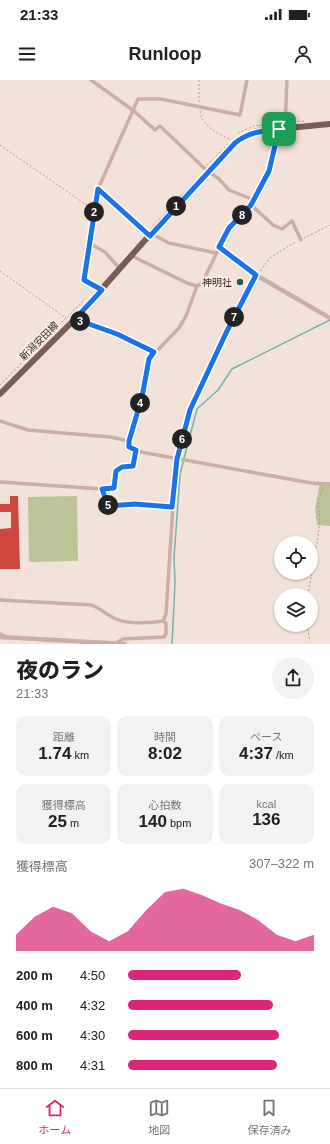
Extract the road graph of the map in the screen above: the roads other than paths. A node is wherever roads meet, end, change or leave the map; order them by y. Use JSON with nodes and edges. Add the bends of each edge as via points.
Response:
{"nodes":[{"id":1,"x":92,"y":80,"type":"edge"},
{"id":2,"x":247,"y":80,"type":"edge"},
{"id":3,"x":287,"y":80,"type":"edge"},
{"id":4,"x":134,"y":111,"type":"junction"},
{"id":5,"x":330,"y":124,"type":"edge"},
{"id":6,"x":282,"y":128,"type":"junction"},
{"id":7,"x":208,"y":171,"type":"junction"},
{"id":8,"x":98,"y":189,"type":"junction"},
{"id":9,"x":254,"y":200,"type":"junction"},
{"id":10,"x":251,"y":205,"type":"junction"},
{"id":11,"x":151,"y":235,"type":"junction"},
{"id":12,"x":301,"y":240,"type":"road end"},
{"id":13,"x":88,"y":243,"type":"junction"},
{"id":14,"x":219,"y":247,"type":"junction"},
{"id":15,"x":216,"y":253,"type":"junction"},
{"id":16,"x":132,"y":256,"type":"junction"},
{"id":17,"x":120,"y":269,"type":"junction"},
{"id":18,"x":256,"y":275,"type":"junction"},
{"id":19,"x":197,"y":286,"type":"junction"},
{"id":20,"x":102,"y":290,"type":"junction"},
{"id":21,"x":330,"y":318,"type":"edge"},
{"id":22,"x":73,"y":321,"type":"junction"},
{"id":23,"x":154,"y":352,"type":"junction"},
{"id":24,"x":0,"y":394,"type":"edge"},
{"id":25,"x":0,"y":421,"type":"edge"},
{"id":26,"x":129,"y":441,"type":"junction"},
{"id":27,"x":136,"y":450,"type":"junction"},
{"id":28,"x":177,"y":459,"type":"junction"},
{"id":29,"x":0,"y":482,"type":"edge"},
{"id":30,"x":330,"y":484,"type":"edge"},
{"id":31,"x":102,"y":489,"type":"junction"},
{"id":32,"x":172,"y":507,"type":"junction"},
{"id":33,"x":0,"y":600,"type":"edge"},
{"id":34,"x":163,"y":621,"type":"junction"},
{"id":35,"x":0,"y":635,"type":"edge"},
{"id":36,"x":116,"y":644,"type":"edge"},
{"id":37,"x":125,"y":644,"type":"edge"}],
"edges":[{"from":1,"to":4,"type":"street"},
{"from":2,"to":4,"type":"street","via":[[240,115],[161,99],[138,99]]},
{"from":3,"to":6,"type":"street"},
{"from":4,"to":7,"type":"street","via":[[155,130],[160,126]]},
{"from":4,"to":8,"type":"street"},
{"from":5,"to":6,"type":"main road","name":"新潟安田線"},
{"from":6,"to":7,"type":"main road","name":"新潟安田線","via":[[247,134]]},
{"from":6,"to":9,"type":"street","via":[[269,171]]},
{"from":7,"to":9,"type":"street","via":[[229,190]]},
{"from":7,"to":11,"type":"main road","name":"新潟安田線"},
{"from":8,"to":11,"type":"street"},
{"from":8,"to":13,"type":"street"},
{"from":9,"to":10,"type":"street"},
{"from":10,"to":12,"type":"street","via":[[273,225],[282,229],[292,221]]},
{"from":10,"to":14,"type":"street","via":[[229,228]]},
{"from":11,"to":15,"type":"street","via":[[169,243]]},
{"from":11,"to":16,"type":"main road","name":"新潟安田線"},
{"from":13,"to":17,"type":"street","via":[[105,252]]},
{"from":13,"to":20,"type":"street","via":[[84,280]]},
{"from":14,"to":15,"type":"street"},
{"from":14,"to":18,"type":"street"},
{"from":15,"to":19,"type":"street","via":[[202,283]]},
{"from":16,"to":17,"type":"main road","name":"新潟安田線"},
{"from":16,"to":19,"type":"street"},
{"from":17,"to":20,"type":"main road","name":"新潟安田線"},
{"from":18,"to":21,"type":"street"},
{"from":18,"to":28,"type":"street","via":[[190,410]]},
{"from":19,"to":23,"type":"street","via":[[179,328]]},
{"from":20,"to":22,"type":"main road","name":"新潟安田線"},
{"from":22,"to":23,"type":"street","via":[[117,334]]},
{"from":22,"to":24,"type":"main road","name":"新潟安田線"},
{"from":23,"to":26,"type":"street","via":[[149,359],[142,397]]},
{"from":25,"to":26,"type":"street","via":[[28,430]]},
{"from":26,"to":27,"type":"street","via":[[129,447]]},
{"from":27,"to":28,"type":"street"},
{"from":27,"to":31,"type":"street","via":[[133,466],[122,467],[116,471],[114,488]]},
{"from":28,"to":30,"type":"street","via":[[323,485]]},
{"from":28,"to":32,"type":"street"},
{"from":29,"to":31,"type":"street"},
{"from":31,"to":32,"type":"street","via":[[108,506],[135,504]]},
{"from":32,"to":34,"type":"street","via":[[166,614]]},
{"from":33,"to":34,"type":"street","via":[[92,605],[118,620],[149,623]]},
{"from":34,"to":36,"type":"street","via":[[166,623],[164,637],[123,639]]},
{"from":35,"to":36,"type":"street"},
{"from":36,"to":37,"type":"street"}]}
